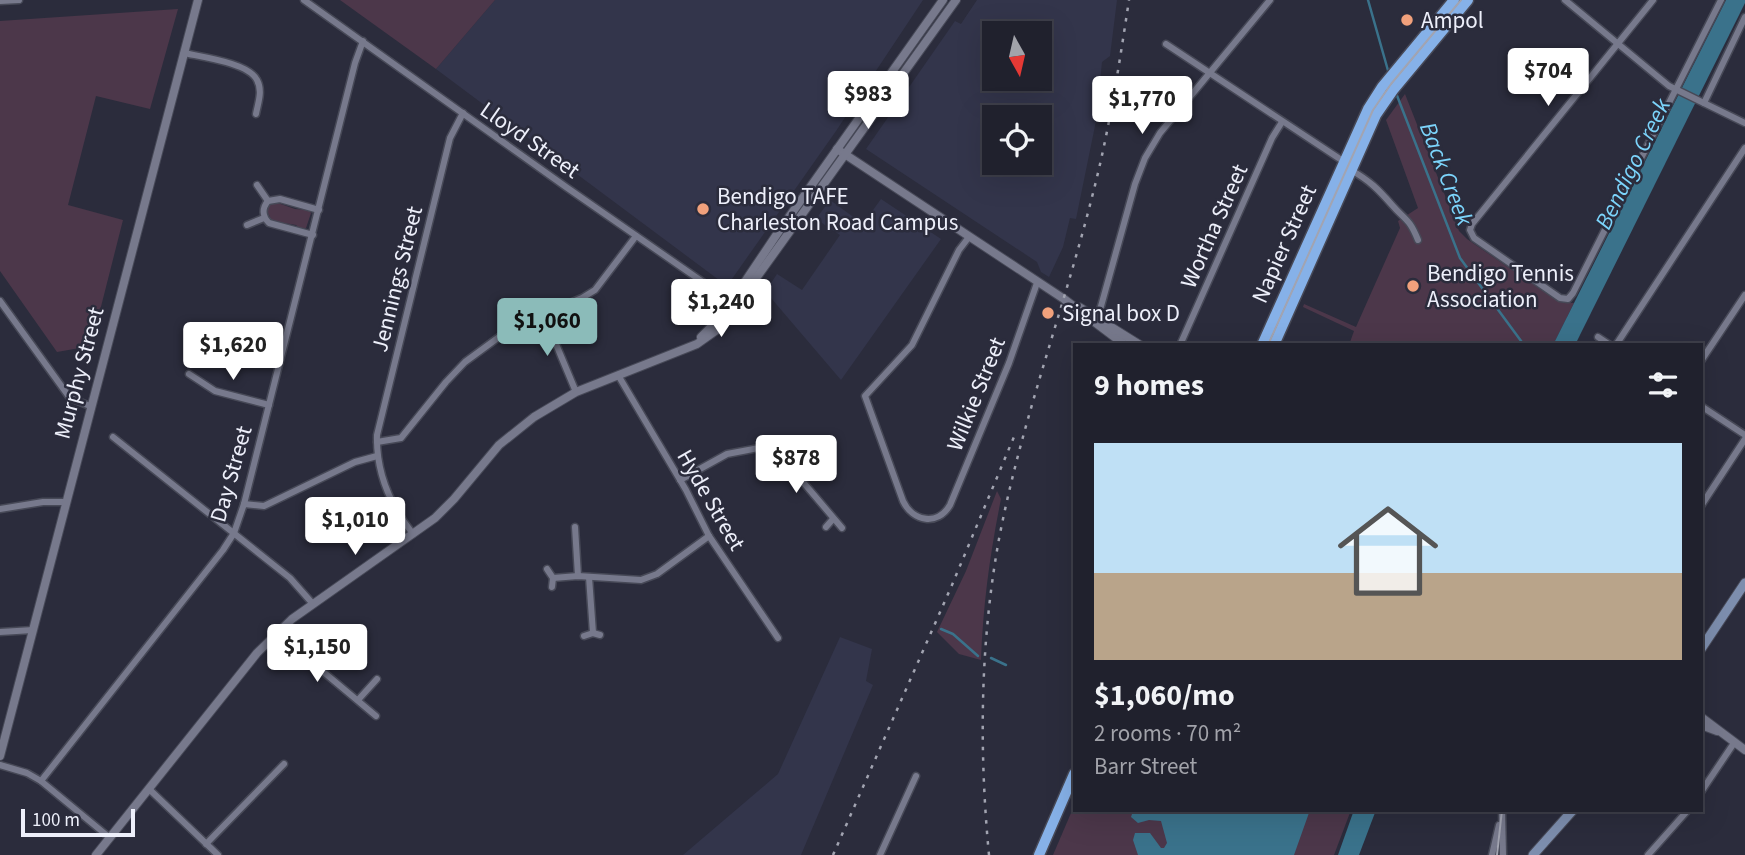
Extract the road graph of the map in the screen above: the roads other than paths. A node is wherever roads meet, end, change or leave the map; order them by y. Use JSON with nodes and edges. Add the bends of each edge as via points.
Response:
{"nodes":[{"id":1,"x":19,"y":0,"type":"edge"},
{"id":2,"x":198,"y":0,"type":"edge"},
{"id":3,"x":304,"y":0,"type":"edge"},
{"id":4,"x":943,"y":0,"type":"edge"},
{"id":5,"x":956,"y":0,"type":"edge"},
{"id":6,"x":1270,"y":0,"type":"edge"},
{"id":7,"x":1454,"y":0,"type":"edge"},
{"id":8,"x":1468,"y":0,"type":"edge"},
{"id":9,"x":1564,"y":0,"type":"edge"},
{"id":10,"x":1653,"y":0,"type":"edge"},
{"id":11,"x":1721,"y":0,"type":"edge"},
{"id":12,"x":0,"y":1,"type":"edge"},
{"id":13,"x":1745,"y":17,"type":"edge"},
{"id":14,"x":363,"y":41,"type":"junction"},
{"id":15,"x":1166,"y":44,"type":"dead end"},
{"id":16,"x":1618,"y":44,"type":"junction"},
{"id":17,"x":184,"y":52,"type":"junction"},
{"id":18,"x":1210,"y":72,"type":"junction"},
{"id":19,"x":1398,"y":76,"type":"junction"},
{"id":20,"x":1676,"y":89,"type":"junction"},
{"id":21,"x":875,"y":95,"type":"junction"},
{"id":22,"x":1701,"y":101,"type":"junction"},
{"id":23,"x":884,"y":102,"type":"junction"},
{"id":24,"x":463,"y":113,"type":"junction"},
{"id":25,"x":256,"y":114,"type":"dead end"},
{"id":26,"x":1282,"y":122,"type":"junction"},
{"id":27,"x":1745,"y":124,"type":"edge"},
{"id":28,"x":1745,"y":148,"type":"edge"},
{"id":29,"x":837,"y":149,"type":"junction"},
{"id":30,"x":847,"y":156,"type":"junction"},
{"id":31,"x":1347,"y":165,"type":"junction"},
{"id":32,"x":257,"y":185,"type":"dead end"},
{"id":33,"x":268,"y":201,"type":"junction"},
{"id":34,"x":319,"y":209,"type":"junction"},
{"id":35,"x":264,"y":218,"type":"junction"},
{"id":36,"x":247,"y":225,"type":"dead end"},
{"id":37,"x":313,"y":235,"type":"junction"},
{"id":38,"x":636,"y":236,"type":"junction"},
{"id":39,"x":969,"y":237,"type":"junction"},
{"id":40,"x":1418,"y":240,"type":"dead end"},
{"id":41,"x":1037,"y":283,"type":"junction"},
{"id":42,"x":1745,"y":295,"type":"edge"},
{"id":43,"x":0,"y":302,"type":"edge"},
{"id":44,"x":735,"y":304,"type":"junction"},
{"id":45,"x":543,"y":313,"type":"junction"},
{"id":46,"x":1096,"y":321,"type":"junction"},
{"id":47,"x":1598,"y":337,"type":"dead end"},
{"id":48,"x":1123,"y":343,"type":"edge"},
{"id":49,"x":1136,"y":343,"type":"edge"},
{"id":50,"x":1181,"y":343,"type":"edge"},
{"id":51,"x":1263,"y":343,"type":"edge"},
{"id":52,"x":1275,"y":343,"type":"edge"},
{"id":53,"x":1607,"y":343,"type":"edge"},
{"id":54,"x":1617,"y":343,"type":"edge"},
{"id":55,"x":1703,"y":358,"type":"edge"},
{"id":56,"x":189,"y":374,"type":"dead end"},
{"id":57,"x":618,"y":375,"type":"junction"},
{"id":58,"x":576,"y":392,"type":"junction"},
{"id":59,"x":269,"y":405,"type":"junction"},
{"id":60,"x":90,"y":407,"type":"junction"},
{"id":61,"x":1703,"y":407,"type":"edge"},
{"id":62,"x":1745,"y":437,"type":"edge"},
{"id":63,"x":113,"y":438,"type":"dead end"},
{"id":64,"x":377,"y":442,"type":"junction"},
{"id":65,"x":377,"y":456,"type":"junction"},
{"id":66,"x":680,"y":480,"type":"junction"},
{"id":67,"x":66,"y":502,"type":"junction"},
{"id":68,"x":1703,"y":503,"type":"edge"},
{"id":69,"x":244,"y":504,"type":"junction"},
{"id":70,"x":0,"y":509,"type":"edge"},
{"id":71,"x":834,"y":519,"type":"junction"},
{"id":72,"x":575,"y":527,"type":"dead end"},
{"id":73,"x":826,"y":527,"type":"dead end"},
{"id":74,"x":842,"y":528,"type":"dead end"},
{"id":75,"x":234,"y":533,"type":"junction"},
{"id":76,"x":413,"y":534,"type":"junction"},
{"id":77,"x":709,"y":536,"type":"junction"},
{"id":78,"x":547,"y":569,"type":"dead end"},
{"id":79,"x":578,"y":576,"type":"junction"},
{"id":80,"x":589,"y":577,"type":"junction"},
{"id":81,"x":553,"y":578,"type":"junction"},
{"id":82,"x":1745,"y":583,"type":"edge"},
{"id":83,"x":552,"y":587,"type":"dead end"},
{"id":84,"x":313,"y":604,"type":"junction"},
{"id":85,"x":33,"y":630,"type":"junction"},
{"id":86,"x":279,"y":630,"type":"junction"},
{"id":87,"x":0,"y":632,"type":"edge"},
{"id":88,"x":584,"y":636,"type":"dead end"},
{"id":89,"x":778,"y":638,"type":"dead end"},
{"id":90,"x":1703,"y":646,"type":"edge"},
{"id":91,"x":377,"y":679,"type":"dead end"},
{"id":92,"x":358,"y":700,"type":"junction"},
{"id":93,"x":376,"y":716,"type":"dead end"},
{"id":94,"x":1703,"y":719,"type":"edge"},
{"id":95,"x":1703,"y":726,"type":"edge"},
{"id":96,"x":1717,"y":732,"type":"junction"},
{"id":97,"x":1745,"y":738,"type":"edge"},
{"id":98,"x":1739,"y":746,"type":"edge"},
{"id":99,"x":0,"y":756,"type":"edge"},
{"id":100,"x":284,"y":764,"type":"dead end"},
{"id":101,"x":0,"y":765,"type":"edge"},
{"id":102,"x":916,"y":776,"type":"dead end"},
{"id":103,"x":1073,"y":776,"type":"edge"},
{"id":104,"x":41,"y":781,"type":"junction"},
{"id":105,"x":149,"y":789,"type":"junction"},
{"id":106,"x":1703,"y":790,"type":"edge"},
{"id":107,"x":1073,"y":793,"type":"edge"},
{"id":108,"x":1571,"y":812,"type":"edge"},
{"id":109,"x":1686,"y":812,"type":"edge"},
{"id":110,"x":1502,"y":813,"type":"edge"},
{"id":111,"x":110,"y":838,"type":"junction"},
{"id":112,"x":206,"y":844,"type":"junction"},
{"id":113,"x":96,"y":855,"type":"edge"},
{"id":114,"x":218,"y":855,"type":"edge"},
{"id":115,"x":880,"y":855,"type":"edge"},
{"id":116,"x":1039,"y":855,"type":"edge"},
{"id":117,"x":1046,"y":855,"type":"edge"},
{"id":118,"x":1492,"y":855,"type":"edge"},
{"id":119,"x":1503,"y":855,"type":"edge"},
{"id":120,"x":1533,"y":855,"type":"edge"},
{"id":121,"x":1648,"y":855,"type":"edge"}],
"edges":[{"from":1,"to":12,"type":"street"},
{"from":2,"to":17,"type":"street","name":"Murphy Street"},
{"from":3,"to":14,"type":"street","name":"Lloyd Street"},
{"from":4,"to":21,"type":"street"},
{"from":5,"to":23,"type":"street"},
{"from":6,"to":18,"type":"street"},
{"from":7,"to":19,"type":"highway"},
{"from":8,"to":19,"type":"highway"},
{"from":9,"to":16,"type":"street"},
{"from":10,"to":16,"type":"street"},
{"from":11,"to":20,"type":"street"},
{"from":13,"to":22,"type":"street"},
{"from":14,"to":24,"type":"street","name":"Lloyd Street"},
{"from":14,"to":34,"type":"street","name":"Day Street"},
{"from":15,"to":18,"type":"street"},
{"from":16,"to":20,"type":"street"},
{"from":16,"to":20,"type":"street","via":[[1474,221],[1470,230],[1478,242],[1568,299]]},
{"from":17,"to":25,"type":"street","via":[[251,73],[260,89]]},
{"from":17,"to":60,"type":"street","name":"Murphy Street"},
{"from":18,"to":26,"type":"street"},
{"from":18,"to":46,"type":"street","via":[[1144,158]]},
{"from":19,"to":31,"type":"highway","via":[[1368,109]]},
{"from":20,"to":22,"type":"street"},
{"from":21,"to":23,"type":"street"},
{"from":21,"to":29,"type":"street"},
{"from":22,"to":27,"type":"street"},
{"from":23,"to":30,"type":"street"},
{"from":24,"to":38,"type":"street","name":"Lloyd Street"},
{"from":24,"to":64,"type":"street","name":"Jennings Street","via":[[450,138]]},
{"from":26,"to":31,"type":"street"},
{"from":26,"to":50,"type":"street","name":"Wortha Street"},
{"from":28,"to":54,"type":"street"},
{"from":29,"to":30,"type":"street"},
{"from":29,"to":44,"type":"street"},
{"from":30,"to":39,"type":"street"},
{"from":30,"to":44,"type":"street"},
{"from":31,"to":40,"type":"street","via":[[1379,188],[1410,222]]},
{"from":31,"to":51,"type":"highway","name":"Napier Street"},
{"from":31,"to":52,"type":"highway","name":"Napier Street"},
{"from":32,"to":33,"type":"street"},
{"from":33,"to":34,"type":"street","via":[[280,199]]},
{"from":33,"to":35,"type":"street"},
{"from":34,"to":37,"type":"street","name":"Day Street"},
{"from":35,"to":36,"type":"street"},
{"from":35,"to":37,"type":"street"},
{"from":37,"to":59,"type":"street","name":"Day Street"},
{"from":38,"to":44,"type":"street","name":"Lloyd Street"},
{"from":38,"to":45,"type":"street","via":[[595,290]]},
{"from":39,"to":41,"type":"street"},
{"from":39,"to":41,"type":"street","name":"Wilkie Street","via":[[912,345],[864,398],[912,514],[942,516],[952,499]]},
{"from":41,"to":46,"type":"street"},
{"from":42,"to":55,"type":"street"},
{"from":43,"to":60,"type":"street","via":[[70,398]]},
{"from":44,"to":57,"type":"street","via":[[684,349]]},
{"from":45,"to":58,"type":"street"},
{"from":45,"to":64,"type":"street","via":[[514,326],[465,362],[401,438]]},
{"from":46,"to":48,"type":"street"},
{"from":46,"to":49,"type":"street"},
{"from":47,"to":53,"type":"street"},
{"from":56,"to":59,"type":"street","via":[[215,391]]},
{"from":57,"to":58,"type":"street"},
{"from":57,"to":66,"type":"street","name":"Hyde Street"},
{"from":58,"to":76,"type":"street","via":[[508,438],[447,507]]},
{"from":59,"to":69,"type":"street","name":"Day Street"},
{"from":60,"to":67,"type":"street","name":"Murphy Street"},
{"from":61,"to":62,"type":"street"},
{"from":62,"to":68,"type":"street"},
{"from":63,"to":75,"type":"street"},
{"from":64,"to":65,"type":"street","name":"Jennings Street"},
{"from":65,"to":69,"type":"street","via":[[264,506]]},
{"from":65,"to":76,"type":"street","name":"Jennings Street","via":[[387,491]]},
{"from":66,"to":71,"type":"street","via":[[727,453],[782,444],[786,462]]},
{"from":66,"to":77,"type":"street","name":"Hyde Street"},
{"from":67,"to":70,"type":"street"},
{"from":67,"to":85,"type":"street","name":"Murphy Street"},
{"from":69,"to":75,"type":"street","name":"Day Street"},
{"from":71,"to":73,"type":"street"},
{"from":71,"to":74,"type":"street"},
{"from":72,"to":79,"type":"street"},
{"from":75,"to":84,"type":"street","via":[[294,581]]},
{"from":75,"to":104,"type":"street","name":"Day Street"},
{"from":76,"to":84,"type":"street"},
{"from":77,"to":80,"type":"street","via":[[646,578]]},
{"from":77,"to":89,"type":"street","name":"Hyde Street"},
{"from":78,"to":81,"type":"street"},
{"from":79,"to":80,"type":"street"},
{"from":79,"to":81,"type":"street"},
{"from":80,"to":88,"type":"street","via":[[596,634]]},
{"from":81,"to":83,"type":"street"},
{"from":82,"to":90,"type":"main road"},
{"from":84,"to":86,"type":"street"},
{"from":85,"to":87,"type":"street"},
{"from":85,"to":99,"type":"street","name":"Murphy Street"},
{"from":86,"to":92,"type":"street"},
{"from":86,"to":105,"type":"street"},
{"from":91,"to":92,"type":"street"},
{"from":92,"to":93,"type":"street"},
{"from":94,"to":96,"type":"street"},
{"from":95,"to":96,"type":"street"},
{"from":96,"to":98,"type":"street"},
{"from":97,"to":98,"type":"street"},
{"from":98,"to":106,"type":"street"},
{"from":100,"to":112,"type":"street"},
{"from":101,"to":104,"type":"street"},
{"from":102,"to":115,"type":"street"},
{"from":103,"to":116,"type":"highway"},
{"from":104,"to":111,"type":"street"},
{"from":105,"to":111,"type":"street"},
{"from":105,"to":112,"type":"street"},
{"from":107,"to":117,"type":"highway"},
{"from":108,"to":120,"type":"main road"},
{"from":109,"to":121,"type":"street"},
{"from":110,"to":118,"type":"street"},
{"from":110,"to":119,"type":"street"},
{"from":111,"to":113,"type":"street"},
{"from":112,"to":114,"type":"street"}]}
